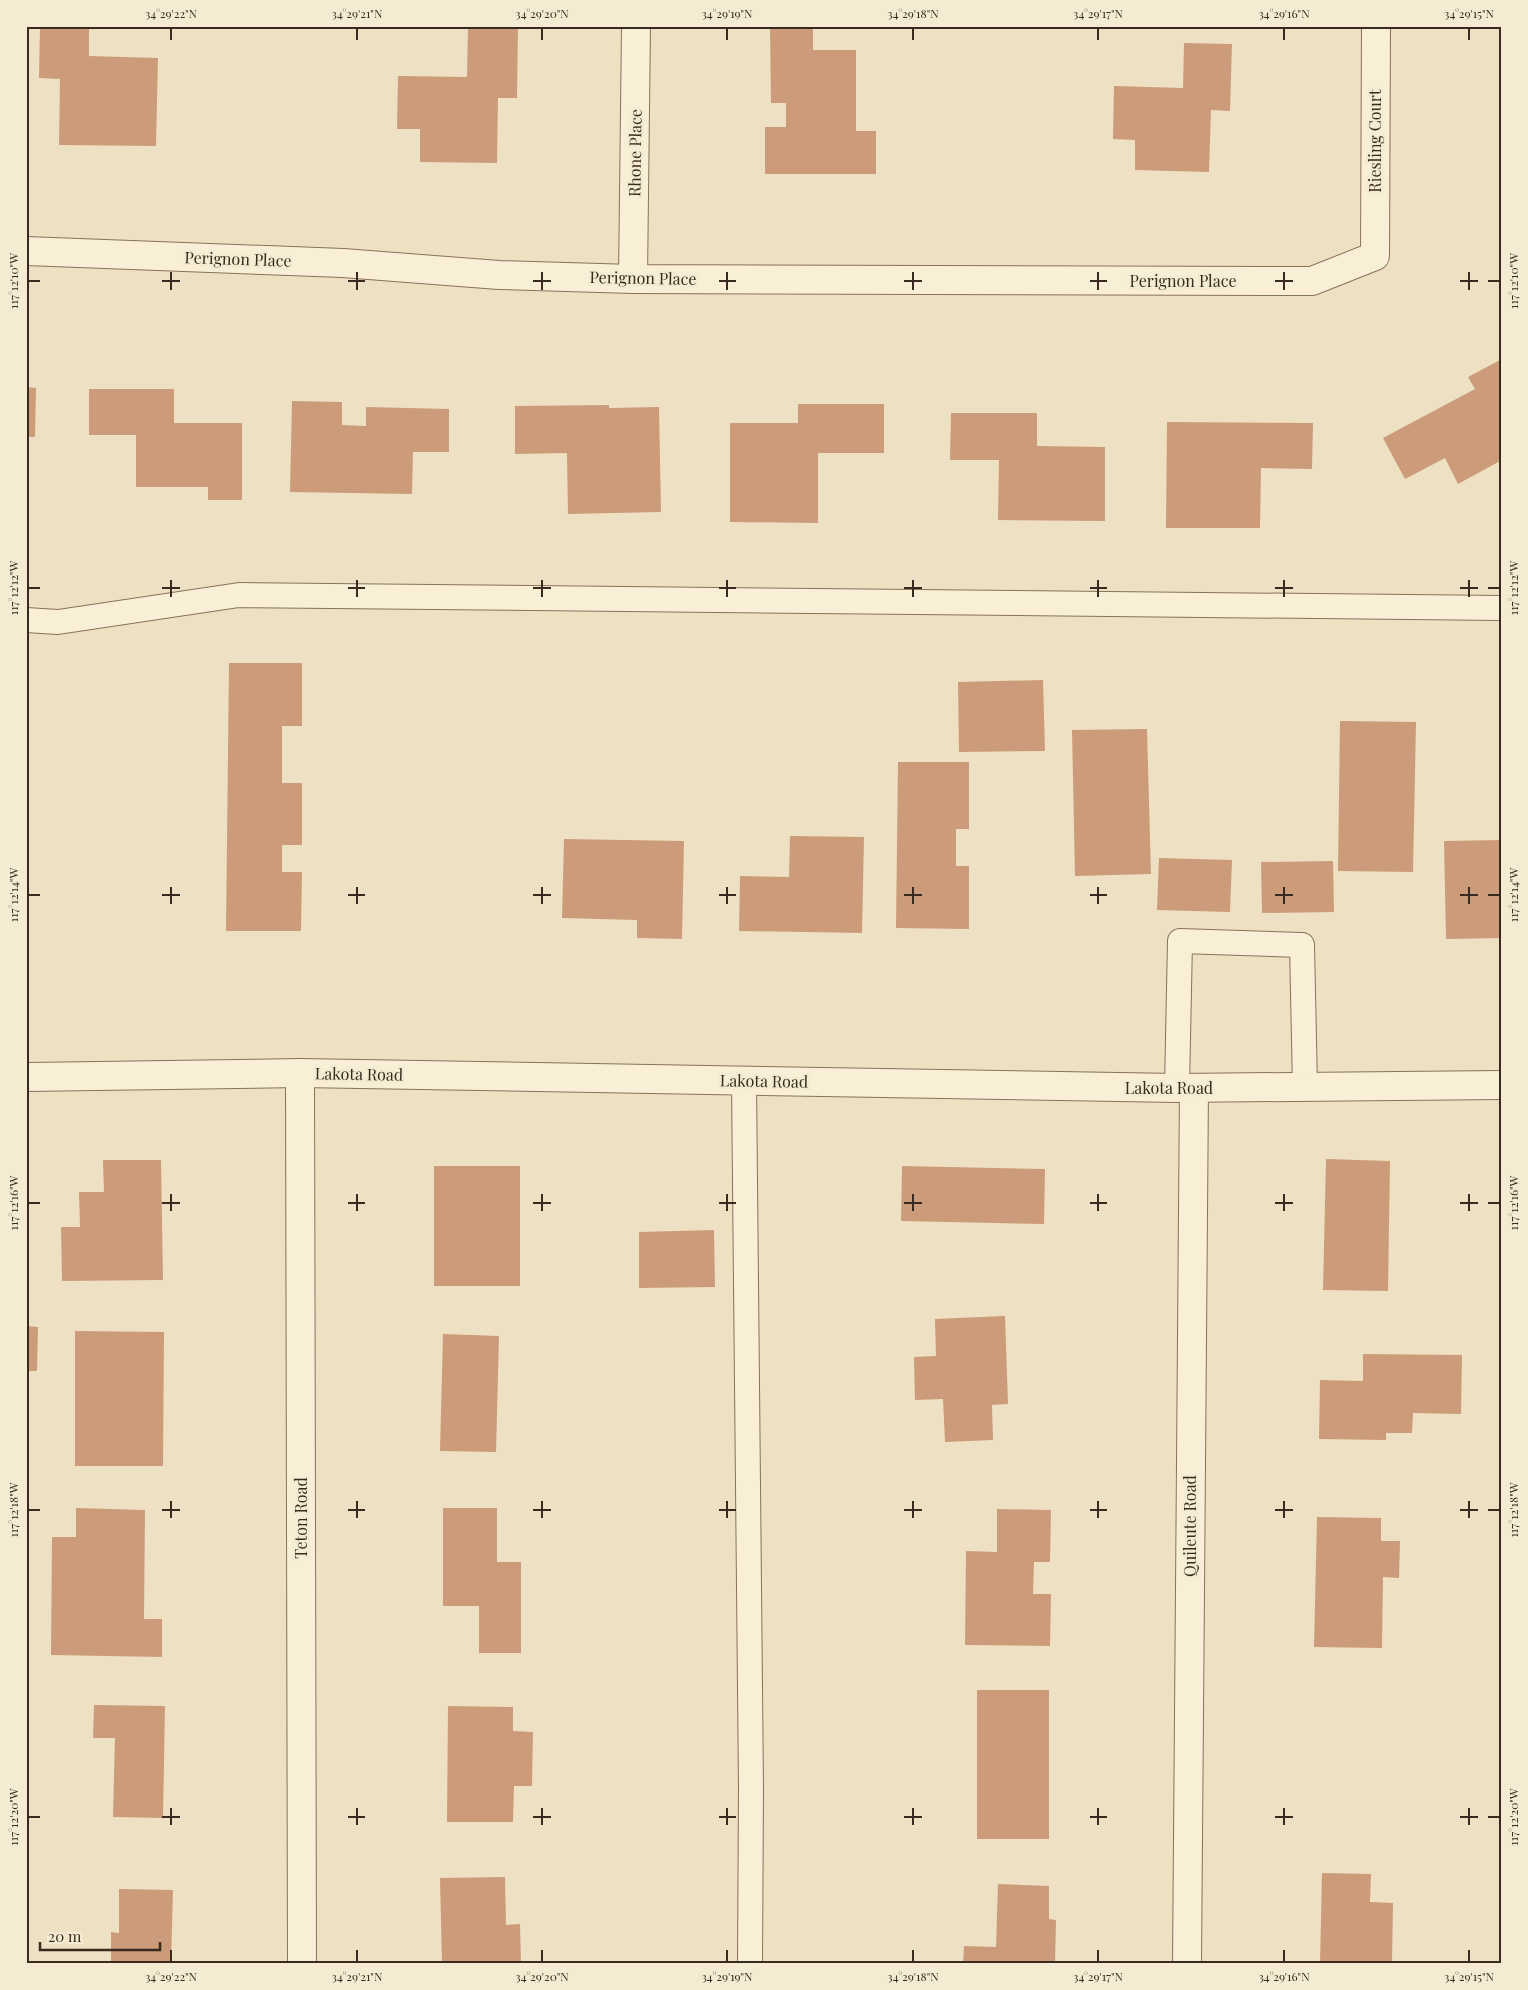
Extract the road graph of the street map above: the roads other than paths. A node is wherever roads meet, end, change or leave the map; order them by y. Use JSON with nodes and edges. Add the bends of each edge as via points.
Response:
{"nodes":[{"id":1,"x":636,"y":26,"type":"edge"},
{"id":2,"x":1376,"y":26,"type":"edge"},
{"id":3,"x":26,"y":251,"type":"edge"},
{"id":4,"x":1375,"y":256,"type":"joint"},
{"id":5,"x":633,"y":279,"type":"junction"},
{"id":6,"x":1502,"y":608,"type":"edge"},
{"id":7,"x":26,"y":620,"type":"edge"},
{"id":8,"x":300,"y":1073,"type":"junction"},
{"id":9,"x":26,"y":1076,"type":"edge"},
{"id":10,"x":744,"y":1081,"type":"junction"},
{"id":11,"x":1502,"y":1085,"type":"edge"},
{"id":12,"x":1305,"y":1087,"type":"junction"},
{"id":13,"x":1185,"y":1088,"type":"junction"},
{"id":14,"x":302,"y":1964,"type":"edge"},
{"id":15,"x":750,"y":1964,"type":"edge"},
{"id":16,"x":1187,"y":1964,"type":"edge"}],
"edges":[{"from":1,"to":5,"type":"street","name":"Rhone Place"},
{"from":2,"to":4,"type":"street","name":"Riesling Court"},
{"from":3,"to":5,"type":"street","name":"Perignon Place","via":[[343,263],[499,275]]},
{"from":4,"to":5,"type":"street","name":"Perignon Place","via":[[1312,281]]},
{"from":6,"to":7,"type":"lane","via":[[239,595],[58,622]]},
{"from":8,"to":9,"type":"street","name":"Lakota Road"},
{"from":8,"to":10,"type":"street","name":"Lakota Road"},
{"from":8,"to":14,"type":"street","name":"Teton Road"},
{"from":10,"to":13,"type":"street","name":"Lakota Road"},
{"from":10,"to":15,"type":"lane"},
{"from":11,"to":12,"type":"street","name":"Lakota Road"},
{"from":12,"to":13,"type":"street","name":"Lakota Road"},
{"from":12,"to":13,"type":"lane","via":[[1302,945],[1180,941]]},
{"from":13,"to":16,"type":"street","name":"Quileute Road"}]}
